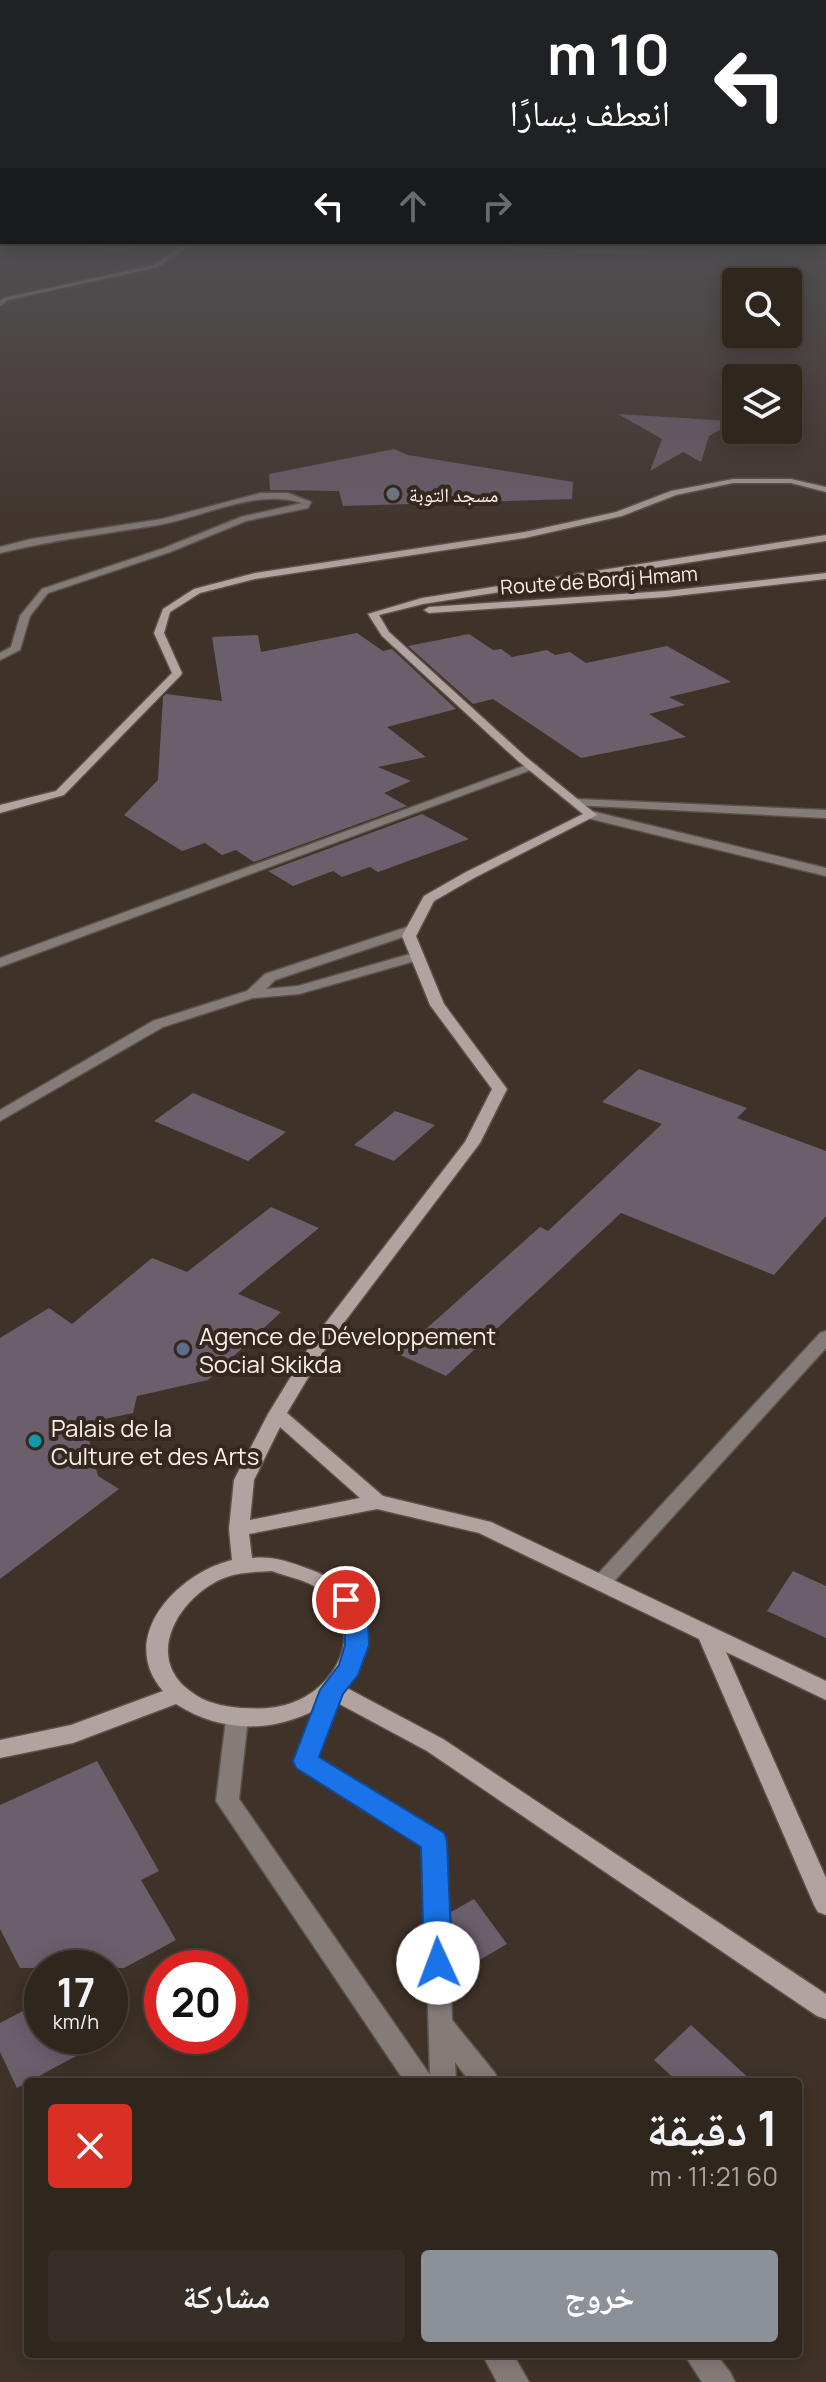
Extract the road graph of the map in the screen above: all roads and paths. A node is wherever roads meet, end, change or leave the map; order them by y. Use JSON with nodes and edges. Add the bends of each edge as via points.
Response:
{"nodes":[{"id":1,"x":826,"y":490,"type":"edge"},
{"id":2,"x":826,"y":538,"type":"edge"},
{"id":3,"x":0,"y":550,"type":"edge"},
{"id":4,"x":826,"y":576,"type":"edge"},
{"id":5,"x":373,"y":614,"type":"junction"},
{"id":6,"x":0,"y":657,"type":"edge"},
{"id":7,"x":532,"y":766,"type":"junction"},
{"id":8,"x":577,"y":803,"type":"junction"},
{"id":9,"x":0,"y":809,"type":"edge"},
{"id":10,"x":826,"y":814,"type":"edge"},
{"id":11,"x":591,"y":815,"type":"junction"},
{"id":12,"x":826,"y":872,"type":"edge"},
{"id":13,"x":413,"y":929,"type":"junction"},
{"id":14,"x":417,"y":956,"type":"junction"},
{"id":15,"x":0,"y":963,"type":"edge"},
{"id":16,"x":252,"y":994,"type":"junction"},
{"id":17,"x":0,"y":1116,"type":"edge"},
{"id":18,"x":826,"y":1337,"type":"edge"},
{"id":19,"x":277,"y":1414,"type":"junction"},
{"id":20,"x":377,"y":1502,"type":"junction"},
{"id":21,"x":239,"y":1529,"type":"junction"},
{"id":22,"x":243,"y":1565,"type":"junction"},
{"id":23,"x":602,"y":1582,"type":"junction"},
{"id":24,"x":707,"y":1633,"type":"junction"},
{"id":25,"x":332,"y":1690,"type":"junction"},
{"id":26,"x":826,"y":1691,"type":"edge"},
{"id":27,"x":179,"y":1694,"type":"junction"},
{"id":28,"x":237,"y":1719,"type":"junction"},
{"id":29,"x":0,"y":1749,"type":"edge"},
{"id":30,"x":826,"y":1905,"type":"edge"},
{"id":31,"x":826,"y":2008,"type":"edge"},
{"id":32,"x":440,"y":2024,"type":"junction"},
{"id":33,"x":417,"y":2078,"type":"edge"},
{"id":34,"x":443,"y":2078,"type":"edge"},
{"id":35,"x":483,"y":2078,"type":"edge"},
{"id":36,"x":499,"y":2358,"type":"edge"},
{"id":37,"x":701,"y":2358,"type":"edge"},
{"id":38,"x":514,"y":2382,"type":"edge"},
{"id":39,"x":720,"y":2382,"type":"edge"}],
"edges":[{"from":1,"to":9,"type":"main road","via":[[791,481],[733,481],[525,535],[255,576],[197,591],[166,611],[159,633],[177,673],[60,793]]},
{"from":2,"to":5,"type":"main road","via":[[422,601]]},
{"from":3,"to":6,"type":"street","via":[[162,522],[261,496],[307,502],[244,519],[45,591],[23,619],[16,648]]},
{"from":4,"to":5,"type":"main road","name":"Route de Bordj Hmam","via":[[666,594]]},
{"from":5,"to":7,"type":"main road","via":[[385,634]]},
{"from":7,"to":8,"type":"main road"},
{"from":7,"to":15,"type":"street"},
{"from":8,"to":10,"type":"street"},
{"from":8,"to":11,"type":"main road"},
{"from":11,"to":12,"type":"street"},
{"from":11,"to":13,"type":"main road","via":[[429,899]]},
{"from":13,"to":14,"type":"main road","via":[[409,936]]},
{"from":13,"to":16,"type":"street","via":[[270,977]]},
{"from":14,"to":16,"type":"street","via":[[299,990]]},
{"from":14,"to":19,"type":"main road","via":[[437,1005],[500,1089],[472,1143],[323,1338]]},
{"from":16,"to":17,"type":"street","via":[[158,1024]]},
{"from":18,"to":23,"type":"street"},
{"from":19,"to":20,"type":"main road"},
{"from":19,"to":21,"type":"main road","via":[[244,1480]]},
{"from":20,"to":21,"type":"main road"},
{"from":20,"to":23,"type":"main road","via":[[484,1527]]},
{"from":21,"to":22,"type":"main road"},
{"from":22,"to":25,"type":"main road","via":[[302,1570],[327,1582],[346,1600],[356,1621],[357,1645],[349,1669]]},
{"from":22,"to":27,"type":"main road","via":[[190,1587],[159,1627],[157,1651],[163,1674]]},
{"from":23,"to":24,"type":"main road"},
{"from":24,"to":26,"type":"main road"},
{"from":24,"to":30,"type":"main road"},
{"from":25,"to":28,"type":"main road","via":[[304,1708],[272,1718]]},
{"from":25,"to":31,"type":"main road","via":[[435,1745]]},
{"from":25,"to":32,"type":"street","via":[[305,1761],[434,1841]]},
{"from":27,"to":28,"type":"main road","via":[[205,1710]]},
{"from":27,"to":29,"type":"main road","via":[[73,1734]]},
{"from":28,"to":33,"type":"street","via":[[227,1801]]},
{"from":32,"to":34,"type":"street"},
{"from":32,"to":35,"type":"street"},
{"from":36,"to":38,"type":"street"},
{"from":37,"to":39,"type":"street"}]}
